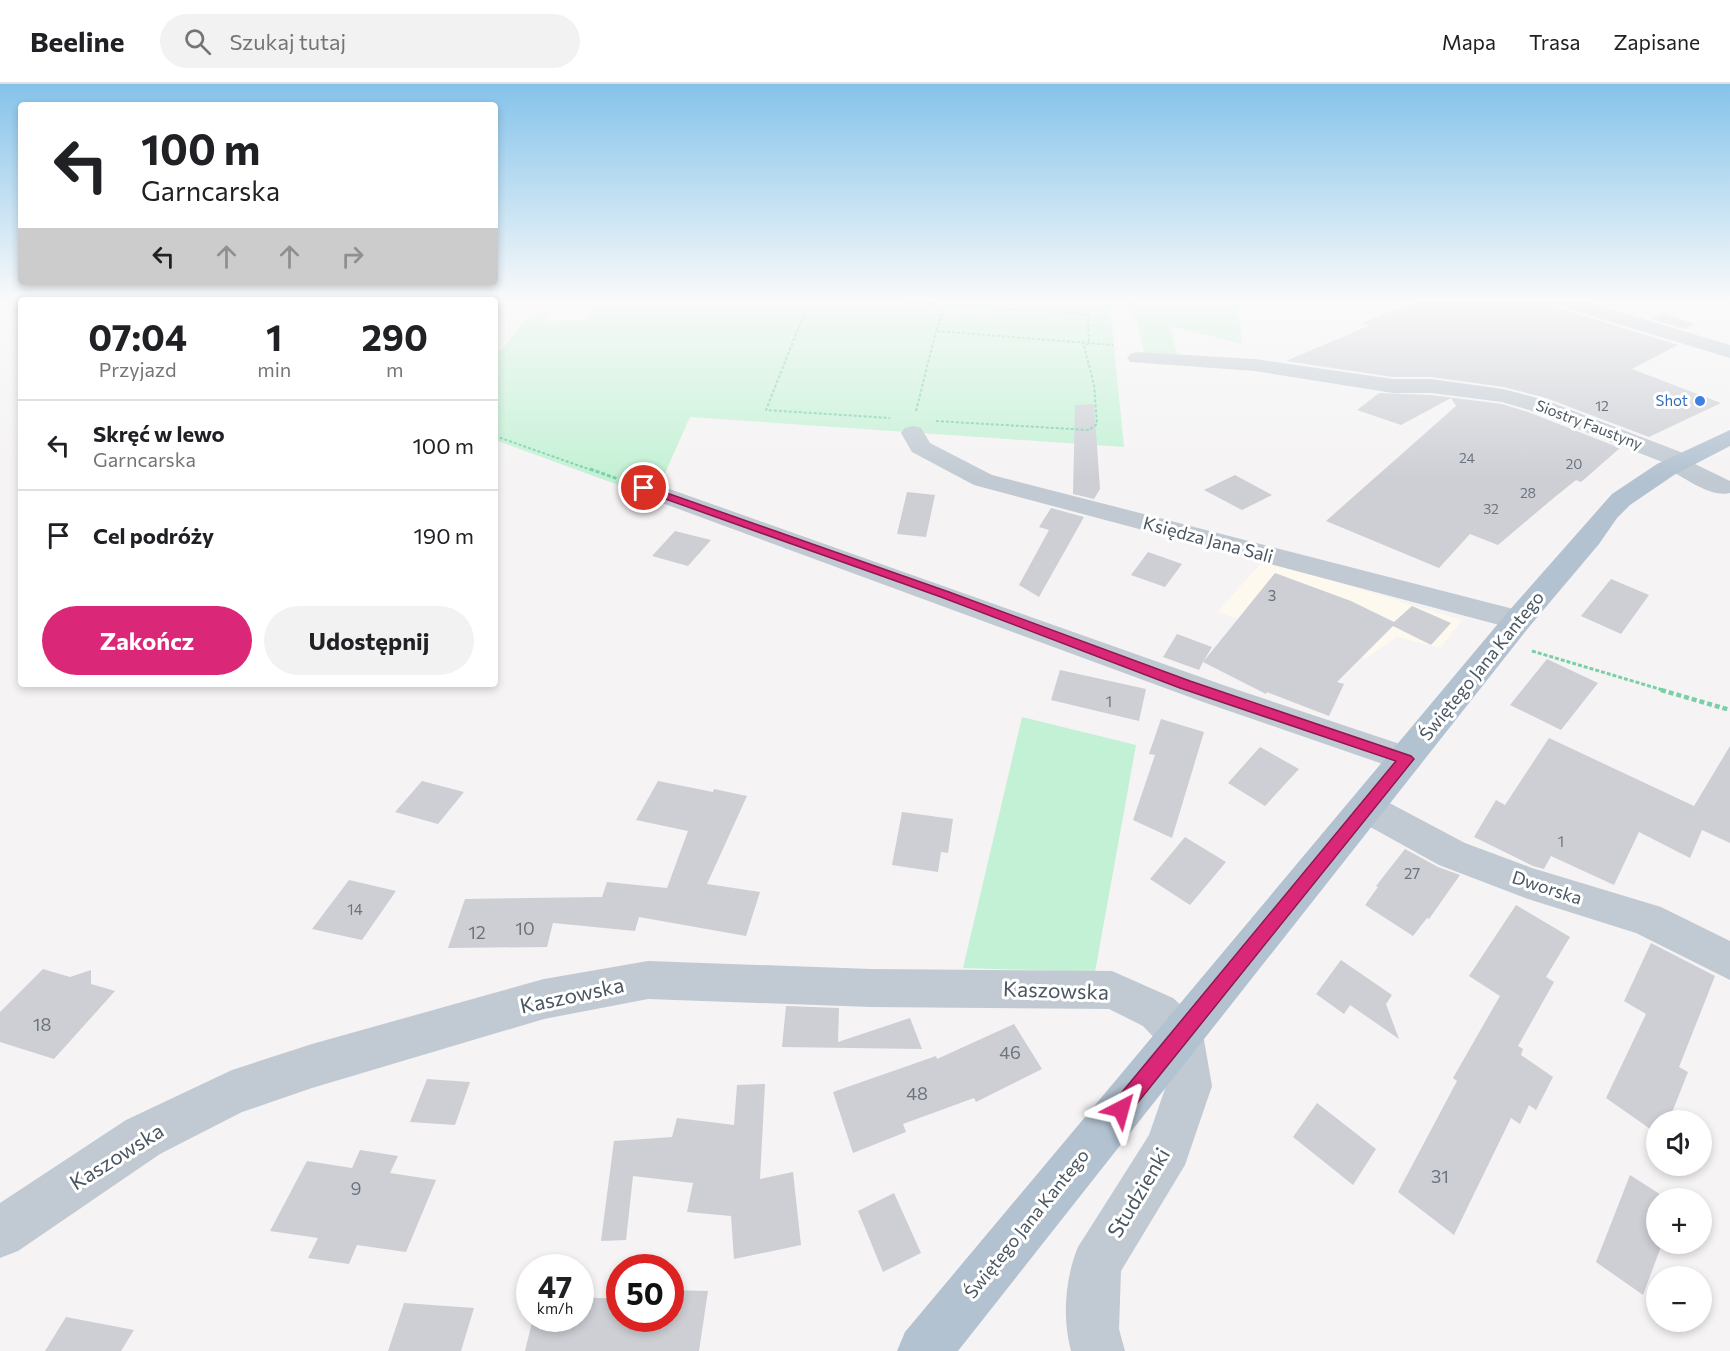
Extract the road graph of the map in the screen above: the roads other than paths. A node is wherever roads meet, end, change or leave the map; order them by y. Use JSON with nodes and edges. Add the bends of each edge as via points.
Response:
{"nodes":[{"id":1,"x":1168,"y":360,"type":"edge"},
{"id":2,"x":914,"y":426,"type":"road end"},
{"id":3,"x":1730,"y":437,"type":"edge"},
{"id":4,"x":1679,"y":463,"type":"junction"},
{"id":5,"x":1723,"y":487,"type":"dead end"},
{"id":6,"x":644,"y":488,"type":"road end"},
{"id":7,"x":1522,"y":634,"type":"junction"},
{"id":8,"x":1406,"y":759,"type":"junction"},
{"id":9,"x":1366,"y":808,"type":"junction"},
{"id":10,"x":1730,"y":961,"type":"edge"},
{"id":11,"x":1181,"y":1034,"type":"junction"},
{"id":12,"x":0,"y":1233,"type":"edge"},
{"id":13,"x":924,"y":1351,"type":"edge"},
{"id":14,"x":1098,"y":1351,"type":"edge"}],
"edges":[{"from":1,"to":4,"type":"street","name":"Siostry Faustyny","via":[[1255,366],[1393,386],[1431,386],[1503,396],[1537,405]]},
{"from":2,"to":7,"type":"street","name":"Księdza Jana Sali","via":[[920,447],[983,480]]},
{"from":3,"to":4,"type":"main road","name":"Świętego Jana Kantego"},
{"from":4,"to":5,"type":"street","name":"Siostry Faustyny"},
{"from":4,"to":7,"type":"main road","name":"Świętego Jana Kantego","via":[[1636,488],[1608,512]]},
{"from":6,"to":8,"type":"street","via":[[1197,689]]},
{"from":7,"to":8,"type":"main road","name":"Świętego Jana Kantego"},
{"from":8,"to":9,"type":"main road","name":"Świętego Jana Kantego"},
{"from":9,"to":10,"type":"street","name":"Dworska","via":[[1452,854],[1528,883],[1647,919]]},
{"from":9,"to":11,"type":"main road","name":"Świętego Jana Kantego"},
{"from":11,"to":12,"type":"street","name":"Kaszowska","via":[[1158,1012],[1112,990],[871,988],[648,980],[544,999],[232,1093],[143,1137]]},
{"from":11,"to":13,"type":"main road","name":"Świętego Jana Kantego"},
{"from":11,"to":14,"type":"street","name":"Studzienki","via":[[1189,1086],[1168,1148],[1096,1265],[1092,1329]]}]}
